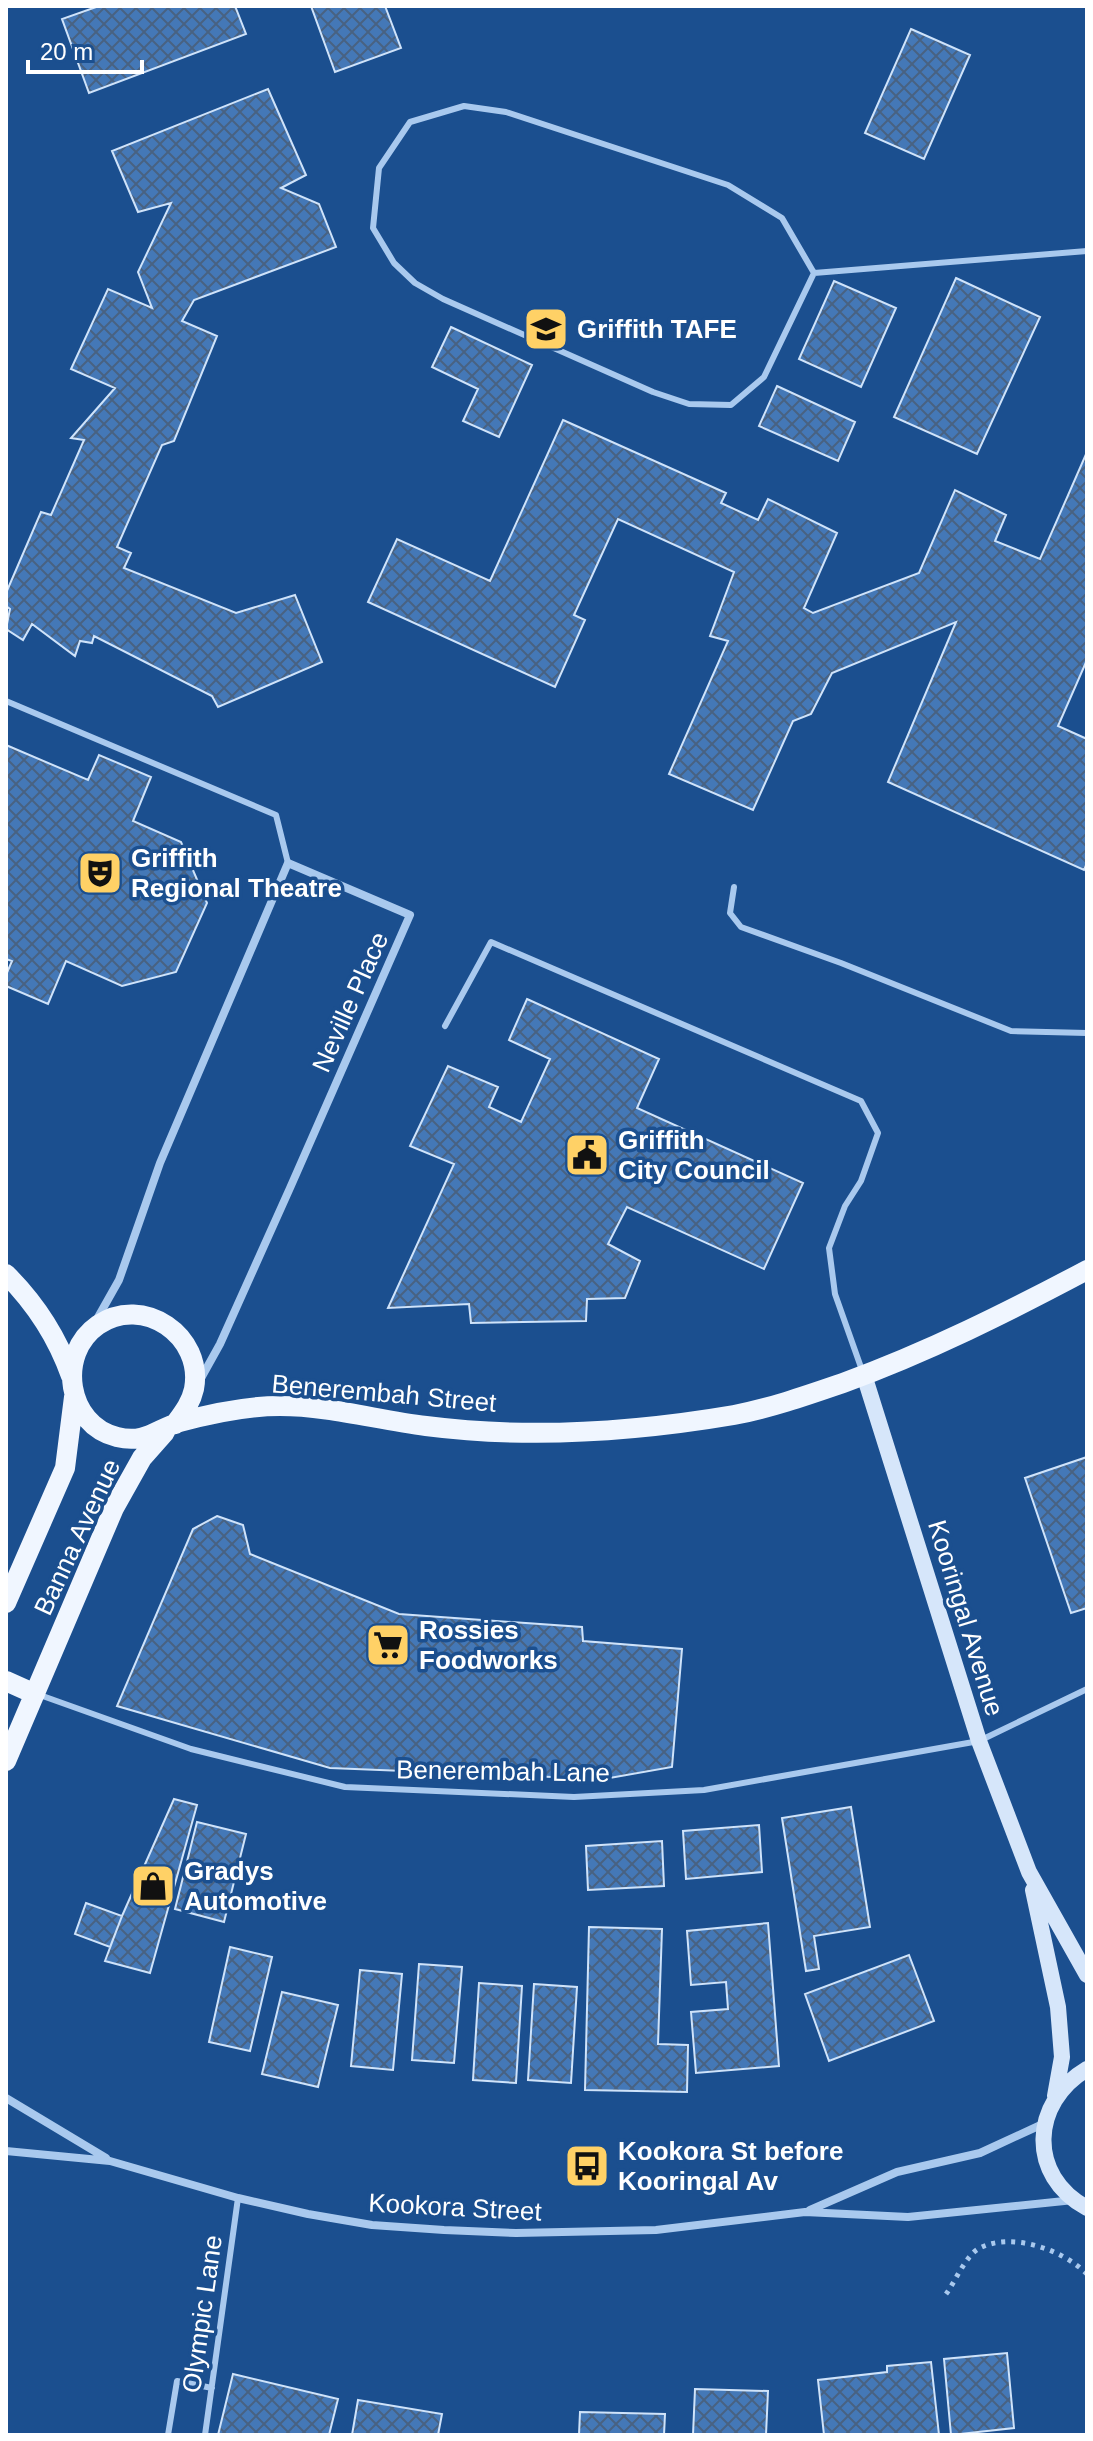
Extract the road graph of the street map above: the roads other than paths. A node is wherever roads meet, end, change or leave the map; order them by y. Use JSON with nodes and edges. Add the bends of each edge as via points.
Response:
{"nodes":[{"id":1,"x":1087,"y":251,"type":"edge"},
{"id":2,"x":814,"y":273,"type":"junction"},
{"id":3,"x":6,"y":701,"type":"edge"},
{"id":4,"x":288,"y":863,"type":"junction"},
{"id":5,"x":734,"y":887,"type":"dead end"},
{"id":6,"x":445,"y":1026,"type":"dead end"},
{"id":7,"x":1087,"y":1033,"type":"edge"},
{"id":8,"x":1087,"y":1270,"type":"edge"},
{"id":9,"x":6,"y":1274,"type":"edge"},
{"id":10,"x":85,"y":1338,"type":"junction"},
{"id":11,"x":864,"y":1375,"type":"junction"},
{"id":12,"x":71,"y":1376,"type":"junction"},
{"id":13,"x":194,"y":1391,"type":"junction"},
{"id":14,"x":74,"y":1397,"type":"junction"},
{"id":15,"x":171,"y":1426,"type":"junction"},
{"id":16,"x":6,"y":1603,"type":"edge"},
{"id":17,"x":6,"y":1681,"type":"edge"},
{"id":18,"x":1087,"y":1689,"type":"edge"},
{"id":19,"x":35,"y":1694,"type":"junction"},
{"id":20,"x":979,"y":1741,"type":"junction"},
{"id":21,"x":6,"y":1761,"type":"edge"},
{"id":22,"x":1029,"y":1872,"type":"junction"},
{"id":23,"x":1087,"y":1975,"type":"edge"},
{"id":24,"x":1087,"y":2069,"type":"edge"},
{"id":25,"x":1055,"y":2096,"type":"junction"},
{"id":26,"x":6,"y":2098,"type":"edge"},
{"id":27,"x":1045,"y":2123,"type":"junction"},
{"id":28,"x":6,"y":2151,"type":"edge"},
{"id":29,"x":110,"y":2161,"type":"junction"},
{"id":30,"x":238,"y":2198,"type":"junction"},
{"id":31,"x":1080,"y":2204,"type":"edge"},
{"id":32,"x":805,"y":2212,"type":"junction"},
{"id":33,"x":212,"y":2388,"type":"junction"},
{"id":34,"x":168,"y":2435,"type":"edge"},
{"id":35,"x":205,"y":2435,"type":"edge"}],
"edges":[{"from":1,"to":2,"type":"lane"},
{"from":2,"to":2,"type":"lane","via":[[764,377],[731,405],[689,404],[415,283],[394,263],[373,228],[379,168],[410,122],[464,106],[506,112],[728,185],[782,218]]},
{"from":3,"to":4,"type":"lane","via":[[276,815]]},
{"from":4,"to":10,"type":"street","via":[[160,1163],[119,1280]]},
{"from":4,"to":13,"type":"street","name":"Neville Place","via":[[410,915],[220,1344]]},
{"from":5,"to":7,"type":"lane","via":[[730,913],[741,927],[1011,1031]]},
{"from":6,"to":11,"type":"lane","via":[[491,942],[861,1101],[878,1133],[829,1248],[835,1294]]},
{"from":8,"to":11,"type":"main road","name":"Benerembah Street","via":[[952,1339]]},
{"from":9,"to":12,"type":"main road","via":[[49,1325]]},
{"from":10,"to":12,"type":"main road"},
{"from":10,"to":13,"type":"main road","via":[[115,1317],[152,1317],[175,1331],[191,1354]]},
{"from":11,"to":15,"type":"main road","name":"Benerembah Street","via":[[738,1414],[657,1426],[491,1431],[279,1406],[218,1413]]},
{"from":11,"to":20,"type":"street","name":"Kooringal Avenue"},
{"from":12,"to":14,"type":"main road"},
{"from":13,"to":15,"type":"main road"},
{"from":14,"to":15,"type":"main road","via":[[90,1421],[113,1436],[151,1436]]},
{"from":14,"to":16,"type":"main road","name":"Banna Avenue","via":[[65,1468]]},
{"from":15,"to":19,"type":"main road","name":"Banna Avenue","via":[[126,1484]]},
{"from":17,"to":19,"type":"main road"},
{"from":18,"to":20,"type":"lane","name":"Benerembah Lane"},
{"from":19,"to":20,"type":"lane","name":"Benerembah Lane","via":[[191,1749],[345,1787],[574,1797],[704,1790]]},
{"from":19,"to":21,"type":"main road","name":"Banna Avenue"},
{"from":20,"to":22,"type":"street","name":"Kooringal Avenue"},
{"from":22,"to":23,"type":"street","name":"Kooringal Avenue"},
{"from":22,"to":25,"type":"street","name":"Kooringal Avenue","via":[[1058,2007],[1062,2057]]},
{"from":24,"to":25,"type":"street"},
{"from":25,"to":27,"type":"street","name":"Kooringal Avenue"},
{"from":26,"to":29,"type":"street","name":"Kookora Street"},
{"from":27,"to":31,"type":"street","via":[[1048,2166]]},
{"from":27,"to":32,"type":"street","name":"Kookora Street","via":[[980,2153],[897,2172]]},
{"from":28,"to":29,"type":"street","name":"Kookora Street"},
{"from":29,"to":30,"type":"street","name":"Kookora Street"},
{"from":30,"to":32,"type":"street","name":"Kookora Street","via":[[372,2225],[516,2233],[656,2230]]},
{"from":30,"to":33,"type":"lane","name":"Olympic Lane"},
{"from":31,"to":32,"type":"street","name":"Kookora Street","via":[[908,2217]]},
{"from":33,"to":34,"type":"lane","via":[[177,2381]]},
{"from":33,"to":35,"type":"lane","name":"Olympic Lane"}]}
